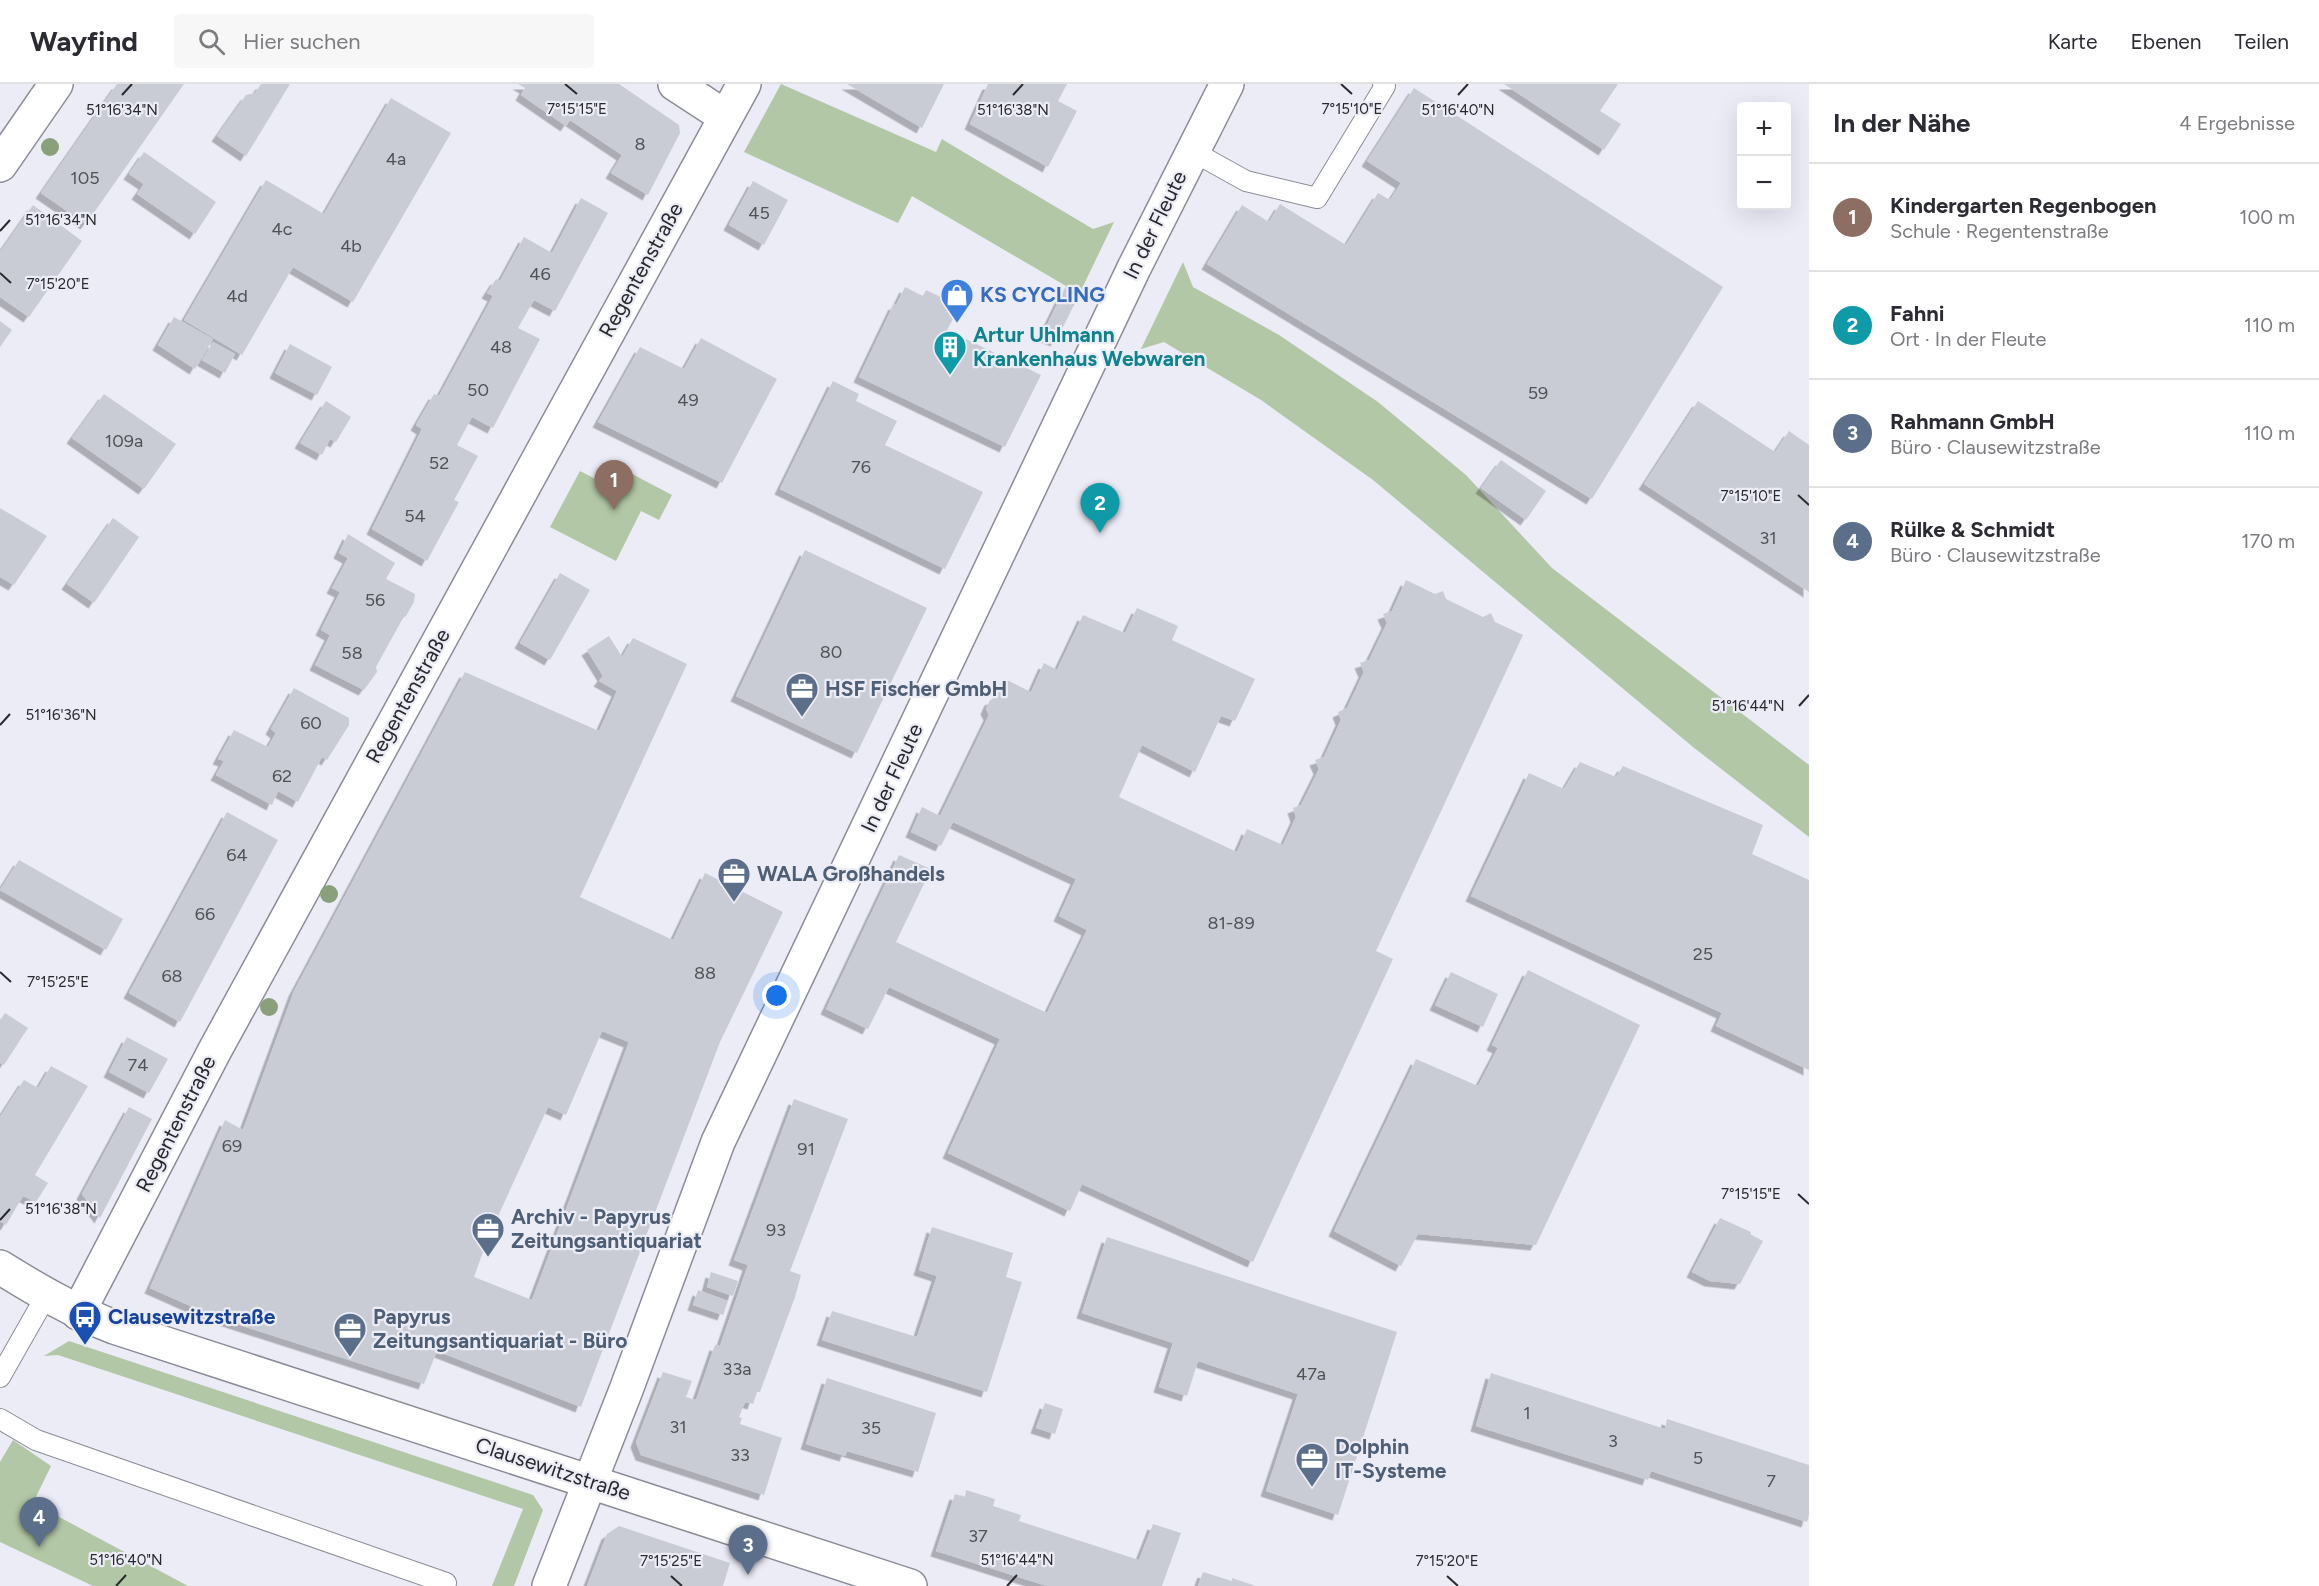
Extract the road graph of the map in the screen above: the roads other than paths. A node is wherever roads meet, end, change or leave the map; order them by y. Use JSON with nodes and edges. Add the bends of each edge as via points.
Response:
{"nodes":[{"id":1,"x":56,"y":84,"type":"edge"},
{"id":2,"x":675,"y":84,"type":"edge"},
{"id":3,"x":744,"y":84,"type":"edge"},
{"id":4,"x":1227,"y":84,"type":"edge"},
{"id":5,"x":1383,"y":84,"type":"edge"},
{"id":6,"x":724,"y":116,"type":"junction"},
{"id":7,"x":1192,"y":151,"type":"junction"},
{"id":8,"x":0,"y":165,"type":"edge"},
{"id":9,"x":0,"y":1267,"type":"edge"},
{"id":10,"x":46,"y":1296,"type":"junction"},
{"id":11,"x":78,"y":1313,"type":"junction"},
{"id":12,"x":0,"y":1377,"type":"edge"},
{"id":13,"x":0,"y":1419,"type":"edge"},
{"id":14,"x":590,"y":1481,"type":"junction"},
{"id":15,"x":446,"y":1583,"type":"dead end"},
{"id":16,"x":549,"y":1586,"type":"edge"},
{"id":17,"x":910,"y":1586,"type":"edge"}],
"edges":[{"from":1,"to":8,"type":"street"},
{"from":2,"to":6,"type":"street"},
{"from":3,"to":6,"type":"street","name":"Regentenstraße"},
{"from":4,"to":7,"type":"street","name":"In der Fleute"},
{"from":5,"to":7,"type":"lane","via":[[1317,198],[1246,181]]},
{"from":6,"to":11,"type":"street","name":"Regentenstraße","via":[[215,1050]]},
{"from":7,"to":14,"type":"street","name":"In der Fleute","via":[[718,1142]]},
{"from":9,"to":10,"type":"street","name":"Clausewitzstraße"},
{"from":10,"to":11,"type":"street","name":"Clausewitzstraße"},
{"from":10,"to":12,"type":"lane"},
{"from":11,"to":14,"type":"street","name":"Clausewitzstraße"},
{"from":13,"to":15,"type":"lane","via":[[36,1440]]},
{"from":14,"to":16,"type":"street","name":"In der Fleute"},
{"from":14,"to":17,"type":"street","name":"Clausewitzstraße"}]}
